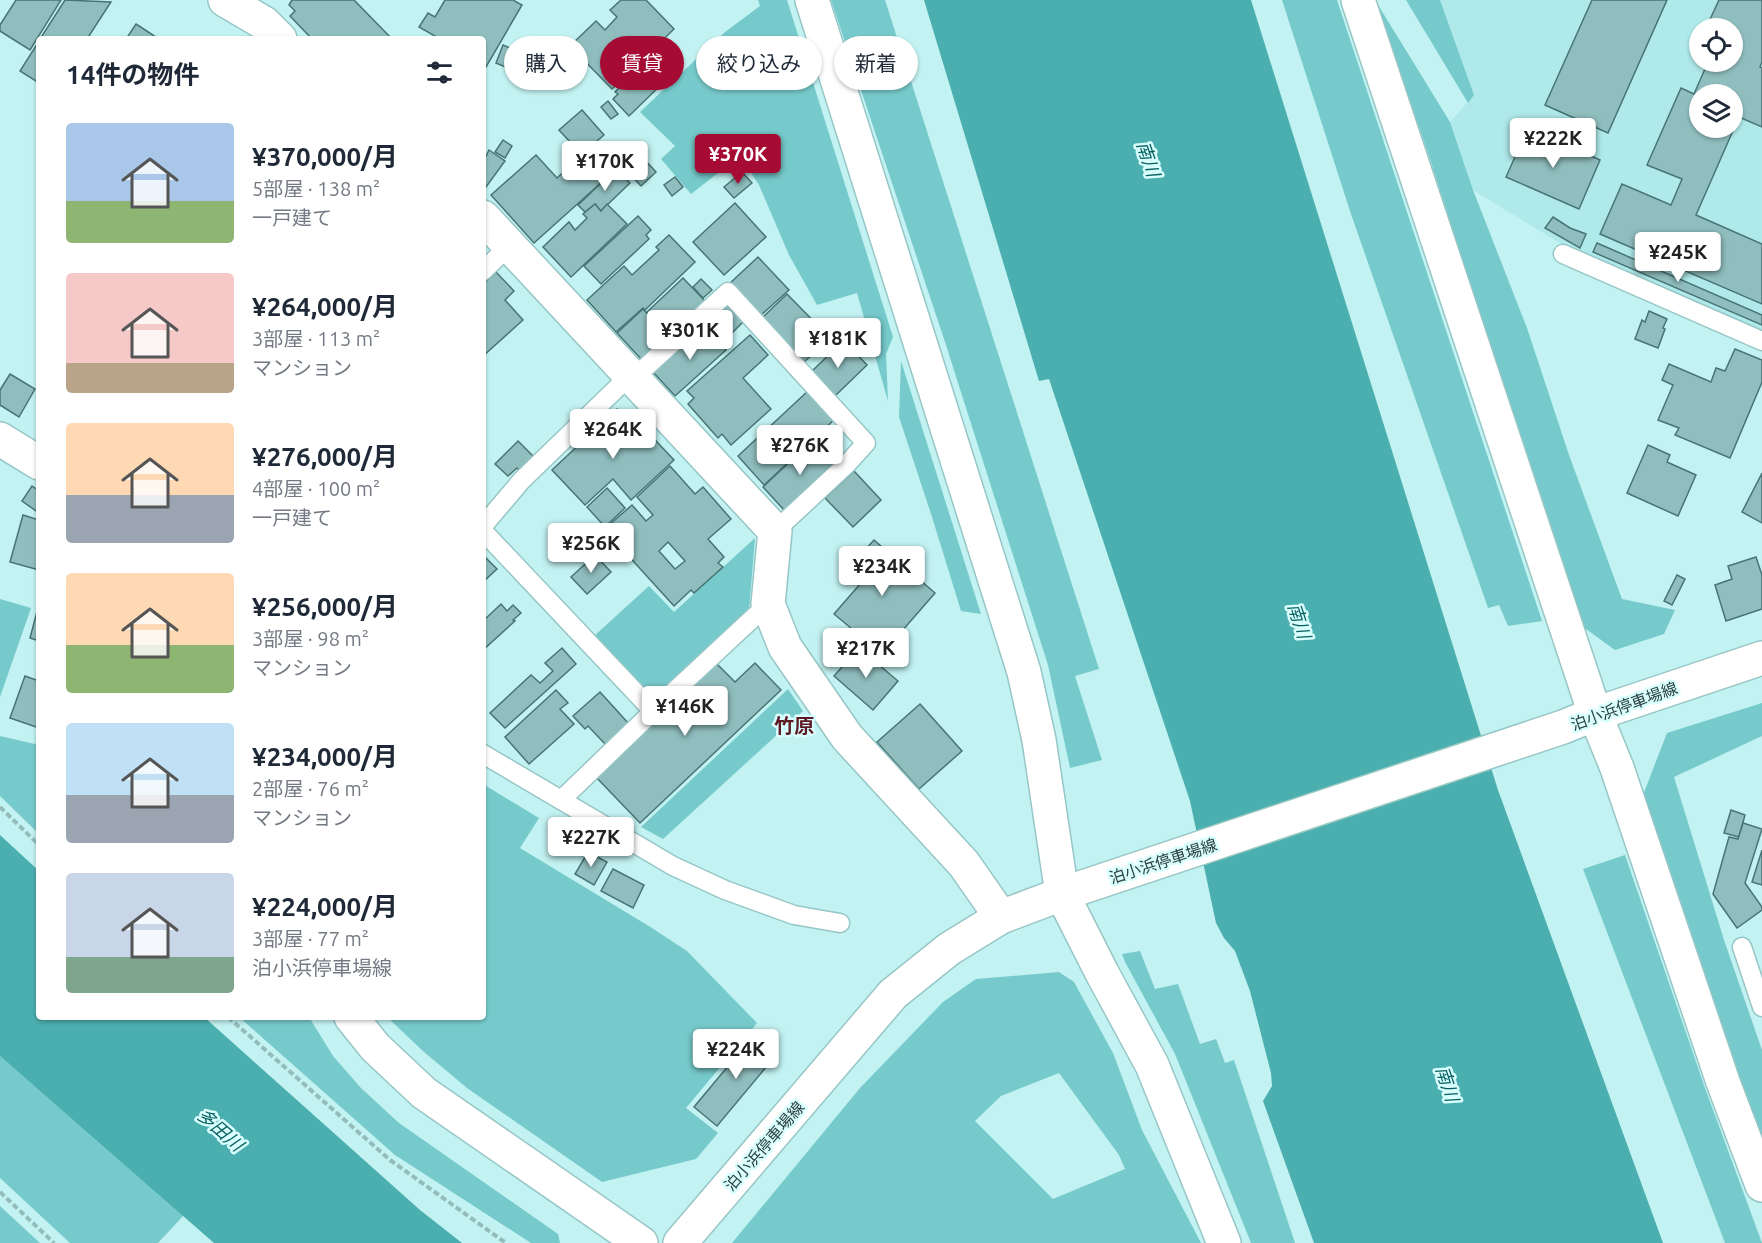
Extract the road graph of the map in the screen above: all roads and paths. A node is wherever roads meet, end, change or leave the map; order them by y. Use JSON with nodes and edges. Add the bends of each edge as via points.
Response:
{"nodes":[{"id":1,"x":225,"y":0,"type":"edge"},
{"id":2,"x":812,"y":0,"type":"edge"},
{"id":3,"x":1358,"y":0,"type":"edge"},
{"id":4,"x":273,"y":21,"type":"edge"},
{"id":5,"x":486,"y":220,"type":"edge"},
{"id":6,"x":510,"y":245,"type":"junction"},
{"id":7,"x":1563,"y":254,"type":"dead end"},
{"id":8,"x":486,"y":268,"type":"edge"},
{"id":9,"x":1762,"y":341,"type":"edge"},
{"id":10,"x":632,"y":377,"type":"junction"},
{"id":11,"x":0,"y":439,"type":"edge"},
{"id":12,"x":36,"y":461,"type":"edge"},
{"id":13,"x":486,"y":522,"type":"edge"},
{"id":14,"x":775,"y":531,"type":"junction"},
{"id":15,"x":486,"y":534,"type":"edge"},
{"id":16,"x":768,"y":604,"type":"junction"},
{"id":17,"x":1762,"y":658,"type":"edge"},
{"id":18,"x":654,"y":712,"type":"junction"},
{"id":19,"x":1595,"y":714,"type":"junction"},
{"id":20,"x":486,"y":756,"type":"edge"},
{"id":21,"x":561,"y":800,"type":"junction"},
{"id":22,"x":0,"y":807,"type":"edge"},
{"id":23,"x":36,"y":842,"type":"edge"},
{"id":24,"x":1062,"y":894,"type":"junction"},
{"id":25,"x":1001,"y":917,"type":"junction"},
{"id":26,"x":840,"y":923,"type":"dead end"},
{"id":27,"x":1742,"y":946,"type":"dead end"},
{"id":28,"x":1762,"y":1007,"type":"edge"},
{"id":29,"x":231,"y":1020,"type":"edge"},
{"id":30,"x":353,"y":1020,"type":"edge"},
{"id":31,"x":1762,"y":1185,"type":"edge"},
{"id":32,"x":0,"y":1192,"type":"edge"},
{"id":33,"x":54,"y":1243,"type":"edge"},
{"id":34,"x":506,"y":1243,"type":"edge"},
{"id":35,"x":641,"y":1243,"type":"edge"},
{"id":36,"x":680,"y":1243,"type":"edge"},
{"id":37,"x":1224,"y":1243,"type":"edge"}],
"edges":[{"from":1,"to":4,"type":"street"},
{"from":2,"to":24,"type":"street","via":[[1024,672],[1040,740]]},
{"from":3,"to":19,"type":"street"},
{"from":5,"to":6,"type":"street"},
{"from":6,"to":8,"type":"lane"},
{"from":6,"to":10,"type":"street"},
{"from":7,"to":9,"type":"lane"},
{"from":10,"to":13,"type":"lane","via":[[522,480]]},
{"from":10,"to":14,"type":"street"},
{"from":10,"to":14,"type":"lane","via":[[728,292],[866,443]]},
{"from":11,"to":12,"type":"street"},
{"from":14,"to":16,"type":"street"},
{"from":15,"to":18,"type":"lane"},
{"from":16,"to":18,"type":"lane"},
{"from":16,"to":25,"type":"street","via":[[785,647],[847,737],[964,864]]},
{"from":17,"to":19,"type":"street","name":"泊小浜停車場線"},
{"from":18,"to":21,"type":"lane"},
{"from":19,"to":24,"type":"street","name":"泊小浜停車場線"},
{"from":19,"to":31,"type":"street"},
{"from":20,"to":21,"type":"lane"},
{"from":21,"to":26,"type":"lane","via":[[673,866],[725,890],[795,915]]},
{"from":22,"to":23,"type":"path"},
{"from":24,"to":25,"type":"street","name":"泊小浜停車場線"},
{"from":24,"to":37,"type":"street","via":[[1152,1065]]},
{"from":25,"to":36,"type":"street","name":"泊小浜停車場線","via":[[949,949],[894,994]]},
{"from":27,"to":28,"type":"lane"},
{"from":29,"to":34,"type":"path","via":[[390,1160]]},
{"from":30,"to":35,"type":"street","via":[[375,1047],[424,1093]]},
{"from":32,"to":33,"type":"path"}]}
